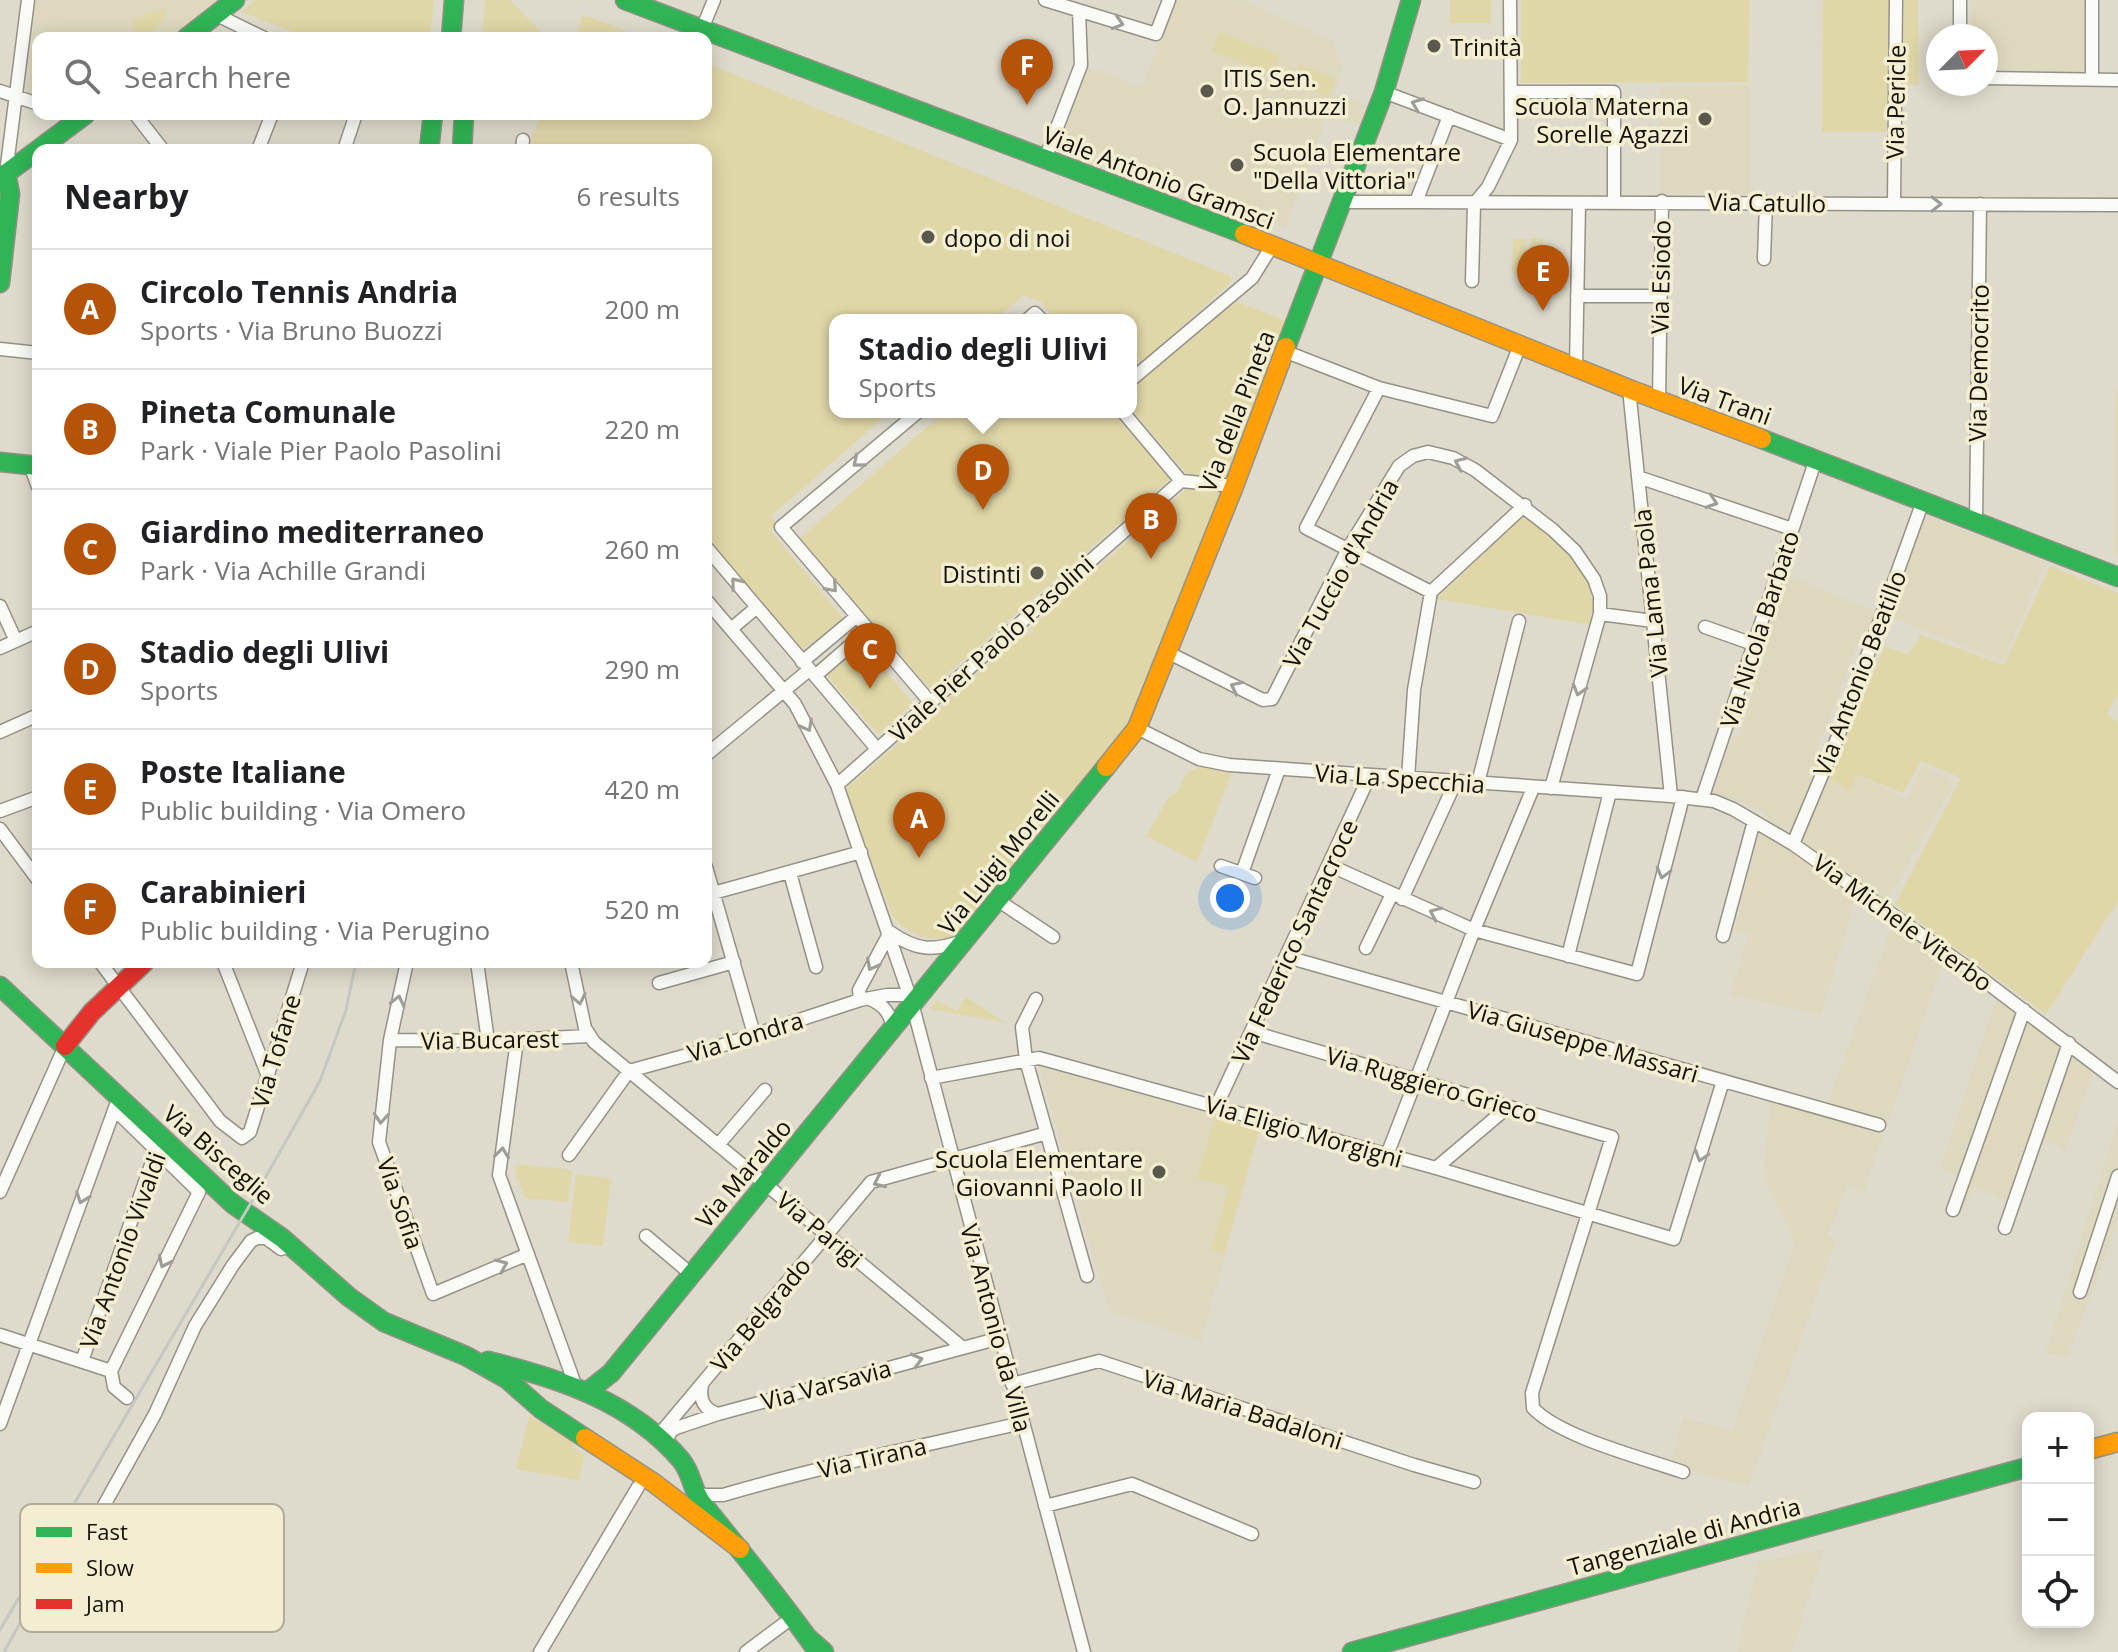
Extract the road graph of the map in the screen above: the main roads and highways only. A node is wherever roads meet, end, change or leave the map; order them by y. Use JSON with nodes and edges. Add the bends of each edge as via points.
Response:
{"nodes":[{"id":1,"x":235,"y":0,"type":"edge"},
{"id":2,"x":454,"y":0,"type":"edge"},
{"id":3,"x":625,"y":0,"type":"edge"},
{"id":4,"x":1411,"y":0,"type":"edge"},
{"id":5,"x":194,"y":32,"type":"edge"},
{"id":6,"x":451,"y":32,"type":"edge"},
{"id":7,"x":710,"y":32,"type":"edge"},
{"id":8,"x":712,"y":33,"type":"edge"},
{"id":9,"x":79,"y":120,"type":"edge"},
{"id":10,"x":432,"y":120,"type":"edge"},
{"id":11,"x":464,"y":120,"type":"edge"},
{"id":12,"x":51,"y":144,"type":"edge"},
{"id":13,"x":430,"y":144,"type":"edge"},
{"id":14,"x":462,"y":144,"type":"edge"},
{"id":15,"x":32,"y":157,"type":"edge"},
{"id":16,"x":3,"y":176,"type":"edge"},
{"id":17,"x":0,"y":198,"type":"edge"},
{"id":18,"x":1317,"y":262,"type":"junction"},
{"id":19,"x":0,"y":283,"type":"edge"},
{"id":20,"x":0,"y":462,"type":"edge"},
{"id":21,"x":32,"y":466,"type":"edge"},
{"id":22,"x":2118,"y":577,"type":"edge"},
{"id":23,"x":1119,"y":751,"type":"joint"},
{"id":24,"x":139,"y":968,"type":"edge"},
{"id":25,"x":0,"y":986,"type":"edge"},
{"id":26,"x":913,"y":1003,"type":"joint"},
{"id":27,"x":65,"y":1046,"type":"junction"},
{"id":28,"x":466,"y":1356,"type":"junction"},
{"id":29,"x":611,"y":1373,"type":"junction"},
{"id":30,"x":553,"y":1379,"type":"junction"},
{"id":31,"x":582,"y":1389,"type":"junction"},
{"id":32,"x":610,"y":1404,"type":"junction"},
{"id":33,"x":535,"y":1405,"type":"junction"},
{"id":34,"x":2118,"y":1442,"type":"edge"},
{"id":35,"x":2094,"y":1448,"type":"edge"},
{"id":36,"x":675,"y":1454,"type":"junction"},
{"id":37,"x":2022,"y":1469,"type":"edge"},
{"id":38,"x":647,"y":1482,"type":"junction"},
{"id":39,"x":740,"y":1549,"type":"junction"},
{"id":40,"x":813,"y":1645,"type":"edge"},
{"id":41,"x":824,"y":1652,"type":"edge"},
{"id":42,"x":1352,"y":1652,"type":"edge"}],
"edges":[{"from":1,"to":5,"type":"main road"},
{"from":2,"to":6,"type":"main road"},
{"from":3,"to":7,"type":"main road","name":"Viale Antonio Gramsci"},
{"from":4,"to":18,"type":"main road","name":"Via della Pineta","via":[[1384,92]]},
{"from":8,"to":18,"type":"main road","name":"Viale Antonio Gramsci"},
{"from":9,"to":12,"type":"main road"},
{"from":10,"to":13,"type":"main road"},
{"from":11,"to":14,"type":"main road"},
{"from":15,"to":16,"type":"main road"},
{"from":16,"to":17,"type":"main road"},
{"from":16,"to":19,"type":"main road","via":[[10,194]]},
{"from":18,"to":22,"type":"main road","name":"Via Trani","via":[[1659,401]]},
{"from":18,"to":23,"type":"main road","name":"Via della Pineta","via":[[1137,728]]},
{"from":20,"to":21,"type":"main road"},
{"from":23,"to":26,"type":"main road","name":"Via Luigi Morelli"},
{"from":24,"to":27,"type":"main road"},
{"from":25,"to":27,"type":"main road","name":"Via Bisceglie"},
{"from":26,"to":29,"type":"main road","name":"Via Maraldo"},
{"from":27,"to":28,"type":"main road","name":"Via Bisceglie","via":[[159,1145],[337,1288],[384,1322]]},
{"from":28,"to":30,"type":"main road","name":"Via Bisceglie"},
{"from":28,"to":33,"type":"main road","name":"Via Bisceglie","via":[[516,1385]]},
{"from":29,"to":31,"type":"main road","name":"Via Maraldo"},
{"from":29,"to":32,"type":"main road","via":[[605,1391]]},
{"from":30,"to":31,"type":"main road","name":"Via Bisceglie"},
{"from":30,"to":33,"type":"main road","via":[[531,1385]]},
{"from":31,"to":32,"type":"main road","name":"Via Bisceglie"},
{"from":32,"to":36,"type":"main road","name":"Via Bisceglie","via":[[654,1432]]},
{"from":33,"to":38,"type":"main road","name":"Via Bisceglie"},
{"from":34,"to":35,"type":"main road"},
{"from":36,"to":38,"type":"main road","via":[[687,1474],[685,1486],[673,1490]]},
{"from":36,"to":39,"type":"main road","name":"Via Bisceglie","via":[[691,1472],[699,1499]]},
{"from":37,"to":42,"type":"main road","name":"Tangenziale di Andria"},
{"from":38,"to":39,"type":"main road","name":"Via Bisceglie"},
{"from":39,"to":40,"type":"main road","name":"Via Bisceglie"},
{"from":40,"to":41,"type":"main road","name":"Via Bisceglie"}]}
